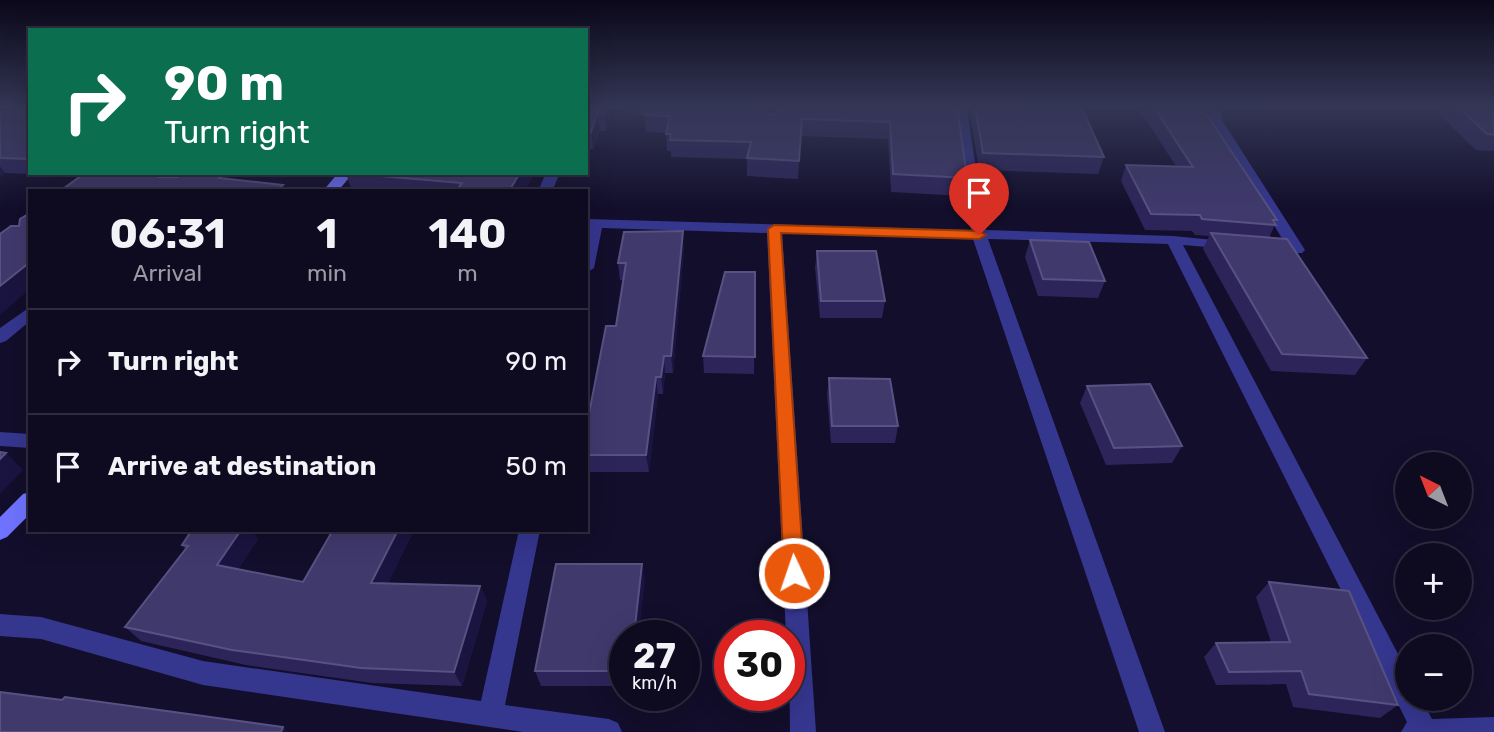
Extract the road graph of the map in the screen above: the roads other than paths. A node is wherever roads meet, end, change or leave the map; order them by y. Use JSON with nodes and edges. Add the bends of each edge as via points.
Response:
{"nodes":[{"id":1,"x":965,"y":140,"type":"edge"},
{"id":2,"x":1229,"y":140,"type":"edge"},
{"id":3,"x":344,"y":175,"type":"edge"},
{"id":4,"x":332,"y":189,"type":"edge"},
{"id":5,"x":591,"y":223,"type":"edge"},
{"id":6,"x":774,"y":229,"type":"junction"},
{"id":7,"x":979,"y":235,"type":"junction"},
{"id":8,"x":1173,"y":240,"type":"junction"},
{"id":9,"x":588,"y":250,"type":"edge"},
{"id":10,"x":28,"y":314,"type":"edge"},
{"id":11,"x":0,"y":337,"type":"edge"},
{"id":12,"x":0,"y":439,"type":"edge"},
{"id":13,"x":28,"y":441,"type":"edge"},
{"id":14,"x":28,"y":502,"type":"edge"},
{"id":15,"x":0,"y":531,"type":"edge"},
{"id":16,"x":530,"y":532,"type":"edge"},
{"id":17,"x":0,"y":625,"type":"edge"},
{"id":18,"x":1395,"y":672,"type":"edge"},
{"id":19,"x":1415,"y":711,"type":"edge"},
{"id":20,"x":491,"y":714,"type":"junction"},
{"id":21,"x":1494,"y":730,"type":"edge"},
{"id":22,"x":609,"y":732,"type":"edge"},
{"id":23,"x":803,"y":732,"type":"edge"},
{"id":24,"x":1152,"y":732,"type":"edge"},
{"id":25,"x":1414,"y":732,"type":"edge"},
{"id":26,"x":1425,"y":732,"type":"edge"}],
"edges":[{"from":1,"to":7,"type":"street"},
{"from":2,"to":8,"type":"street","via":[[1297,250]]},
{"from":3,"to":4,"type":"street"},
{"from":5,"to":6,"type":"street"},
{"from":5,"to":9,"type":"street"},
{"from":6,"to":7,"type":"street"},
{"from":6,"to":23,"type":"street"},
{"from":7,"to":8,"type":"street"},
{"from":7,"to":24,"type":"street"},
{"from":8,"to":18,"type":"street"},
{"from":10,"to":11,"type":"street"},
{"from":12,"to":13,"type":"street"},
{"from":14,"to":15,"type":"street"},
{"from":16,"to":20,"type":"street"},
{"from":17,"to":20,"type":"street","via":[[41,628],[203,673]]},
{"from":19,"to":26,"type":"street"},
{"from":20,"to":22,"type":"street"},
{"from":21,"to":26,"type":"street"},
{"from":25,"to":26,"type":"street"}]}
